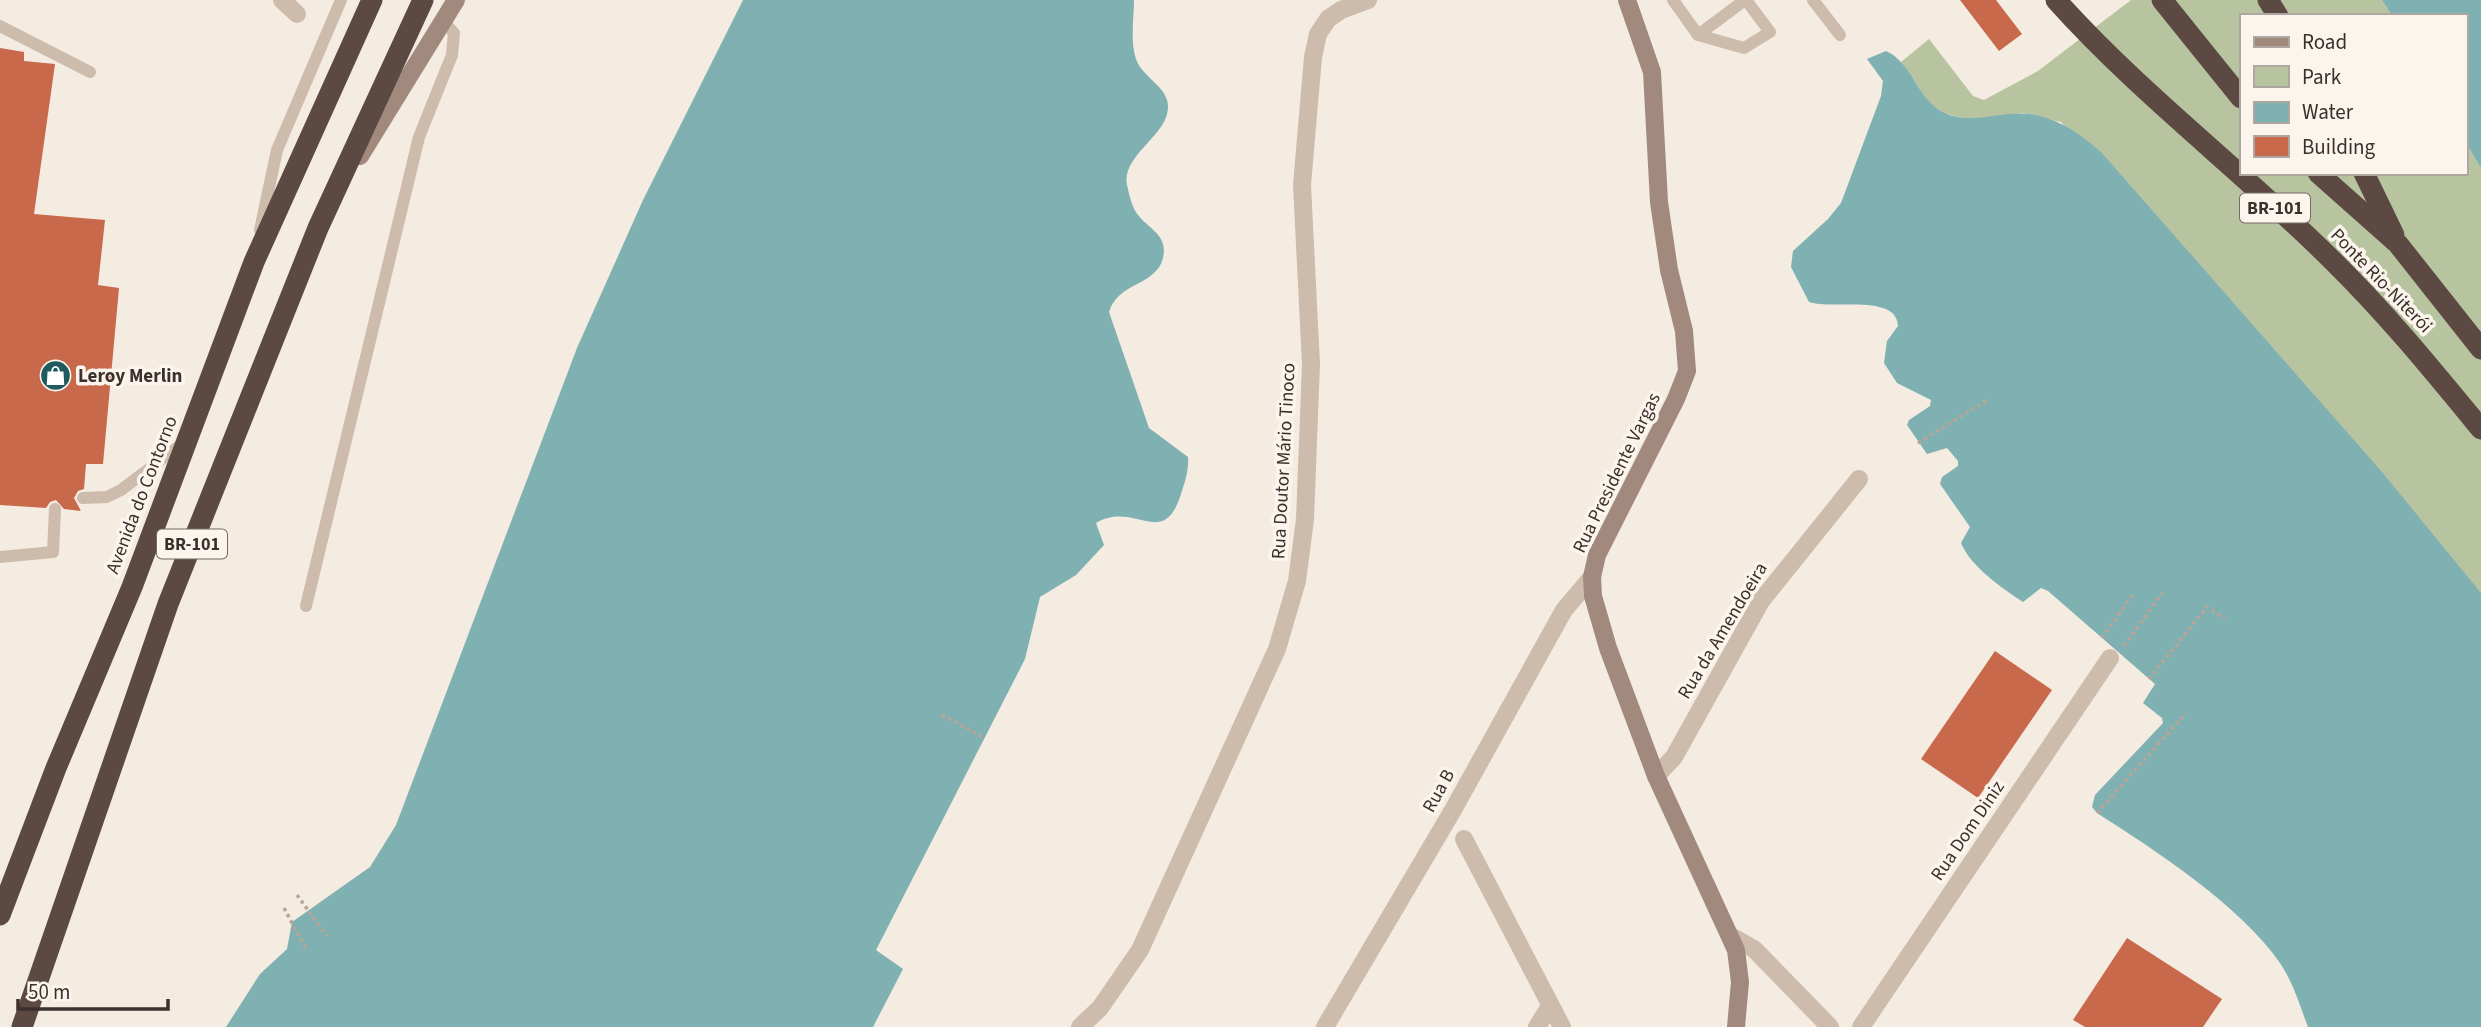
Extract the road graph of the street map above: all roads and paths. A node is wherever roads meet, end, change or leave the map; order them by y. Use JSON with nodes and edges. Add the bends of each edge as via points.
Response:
{"nodes":[{"id":1,"x":282,"y":0,"type":"edge"},
{"id":2,"x":341,"y":0,"type":"edge"},
{"id":3,"x":372,"y":0,"type":"edge"},
{"id":4,"x":424,"y":0,"type":"edge"},
{"id":5,"x":456,"y":0,"type":"edge"},
{"id":6,"x":1368,"y":0,"type":"edge"},
{"id":7,"x":1627,"y":0,"type":"edge"},
{"id":8,"x":1673,"y":0,"type":"edge"},
{"id":9,"x":1746,"y":0,"type":"edge"},
{"id":10,"x":1813,"y":0,"type":"edge"},
{"id":11,"x":2056,"y":0,"type":"edge"},
{"id":12,"x":2162,"y":0,"type":"edge"},
{"id":13,"x":297,"y":14,"type":"dead end"},
{"id":14,"x":443,"y":21,"type":"junction"},
{"id":15,"x":0,"y":26,"type":"edge"},
{"id":16,"x":1698,"y":35,"type":"junction"},
{"id":17,"x":1840,"y":35,"type":"dead end"},
{"id":18,"x":90,"y":72,"type":"dead end"},
{"id":19,"x":2240,"y":97,"type":"edge"},
{"id":20,"x":2320,"y":175,"type":"edge"},
{"id":21,"x":2365,"y":175,"type":"edge"},
{"id":22,"x":318,"y":228,"type":"junction"},
{"id":23,"x":2398,"y":244,"type":"junction"},
{"id":24,"x":254,"y":261,"type":"junction"},
{"id":25,"x":2481,"y":349,"type":"edge"},
{"id":26,"x":1987,"y":400,"type":"dead end"},
{"id":27,"x":2481,"y":429,"type":"edge"},
{"id":28,"x":188,"y":439,"type":"junction"},
{"id":29,"x":1918,"y":443,"type":"dead end"},
{"id":30,"x":1859,"y":479,"type":"dead end"},
{"id":31,"x":83,"y":498,"type":"dead end"},
{"id":32,"x":55,"y":509,"type":"dead end"},
{"id":33,"x":0,"y":557,"type":"edge"},
{"id":34,"x":1592,"y":577,"type":"junction"},
{"id":35,"x":2134,"y":593,"type":"dead end"},
{"id":36,"x":2162,"y":593,"type":"dead end"},
{"id":37,"x":306,"y":606,"type":"dead end"},
{"id":38,"x":2225,"y":619,"type":"dead end"},
{"id":39,"x":2102,"y":638,"type":"dead end"},
{"id":40,"x":2115,"y":656,"type":"joint"},
{"id":41,"x":2149,"y":679,"type":"dead end"},
{"id":42,"x":2186,"y":713,"type":"dead end"},
{"id":43,"x":942,"y":715,"type":"dead end"},
{"id":44,"x":985,"y":738,"type":"dead end"},
{"id":45,"x":1656,"y":776,"type":"junction"},
{"id":46,"x":2097,"y":813,"type":"dead end"},
{"id":47,"x":1464,"y":839,"type":"dead end"},
{"id":48,"x":297,"y":895,"type":"dead end"},
{"id":49,"x":284,"y":908,"type":"dead end"},
{"id":50,"x":0,"y":915,"type":"edge"},
{"id":51,"x":327,"y":936,"type":"dead end"},
{"id":52,"x":1731,"y":936,"type":"junction"},
{"id":53,"x":307,"y":951,"type":"dead end"},
{"id":54,"x":1550,"y":1006,"type":"junction"},
{"id":55,"x":22,"y":1027,"type":"edge"},
{"id":56,"x":1080,"y":1027,"type":"edge"},
{"id":57,"x":1325,"y":1027,"type":"edge"},
{"id":58,"x":1537,"y":1027,"type":"edge"},
{"id":59,"x":1562,"y":1027,"type":"edge"},
{"id":60,"x":1736,"y":1027,"type":"edge"},
{"id":61,"x":1830,"y":1027,"type":"edge"},
{"id":62,"x":1861,"y":1027,"type":"edge"}],
"edges":[{"from":1,"to":13,"type":"street"},
{"from":2,"to":24,"type":"lane","via":[[277,150]]},
{"from":3,"to":24,"type":"highway","name":"Avenida do Contorno","number":"BR-101"},
{"from":4,"to":22,"type":"highway","number":"BR-101"},
{"from":5,"to":14,"type":"street"},
{"from":6,"to":56,"type":"street","name":"Rua Doutor Mário Tinoco","via":[[1328,19],[1318,34],[1313,57],[1302,185],[1311,377],[1305,519],[1297,581],[1277,649],[1146,938],[1100,1008]]},
{"from":7,"to":34,"type":"street","name":"Rua Presidente Vargas","via":[[1652,72],[1659,202],[1684,331],[1687,371],[1604,540]]},
{"from":8,"to":16,"type":"lane"},
{"from":9,"to":16,"type":"lane"},
{"from":9,"to":16,"type":"lane","via":[[1770,32],[1744,48]]},
{"from":10,"to":17,"type":"lane"},
{"from":11,"to":27,"type":"highway","name":"Ponte Rio-Niterói","number":"BR-101","via":[[2097,46],[2333,261]]},
{"from":12,"to":19,"type":"highway"},
{"from":14,"to":22,"type":"street"},
{"from":14,"to":37,"type":"lane","via":[[454,33],[452,55],[419,137]]},
{"from":15,"to":18,"type":"lane"},
{"from":20,"to":23,"type":"highway","name":"Ponte Rio-Niterói","number":"BR-101"},
{"from":21,"to":23,"type":"highway","name":"Ponte Rio-Niterói"},
{"from":22,"to":55,"type":"highway","number":"BR-101","via":[[168,604]]},
{"from":23,"to":25,"type":"highway","name":"Ponte Rio-Niterói","number":"BR-101"},
{"from":24,"to":28,"type":"highway","name":"Avenida do Contorno","number":"BR-101"},
{"from":26,"to":29,"type":"path"},
{"from":28,"to":31,"type":"lane","via":[[121,490],[107,497]]},
{"from":28,"to":50,"type":"highway","name":"Avenida do Contorno","number":"BR-101"},
{"from":30,"to":45,"type":"street","name":"Rua da Amendoeira","via":[[1761,601],[1674,757]]},
{"from":32,"to":33,"type":"lane","via":[[53,552]]},
{"from":34,"to":45,"type":"street","name":"Rua Presidente Vargas","via":[[1608,648]]},
{"from":34,"to":57,"type":"street","name":"Rua B","via":[[1564,610]]},
{"from":35,"to":39,"type":"path"},
{"from":36,"to":40,"type":"path"},
{"from":38,"to":41,"type":"path","via":[[2207,607]]},
{"from":40,"to":62,"type":"street","name":"Rua Dom Diniz"},
{"from":42,"to":46,"type":"path"},
{"from":43,"to":44,"type":"path"},
{"from":45,"to":52,"type":"street","name":"Rua Presidente Vargas"},
{"from":47,"to":54,"type":"street"},
{"from":48,"to":51,"type":"path"},
{"from":49,"to":53,"type":"path"},
{"from":52,"to":60,"type":"street","name":"Rua Presidente Vargas","via":[[1740,982]]},
{"from":52,"to":61,"type":"street","via":[[1754,949]]},
{"from":54,"to":58,"type":"street"},
{"from":54,"to":59,"type":"street"}]}
